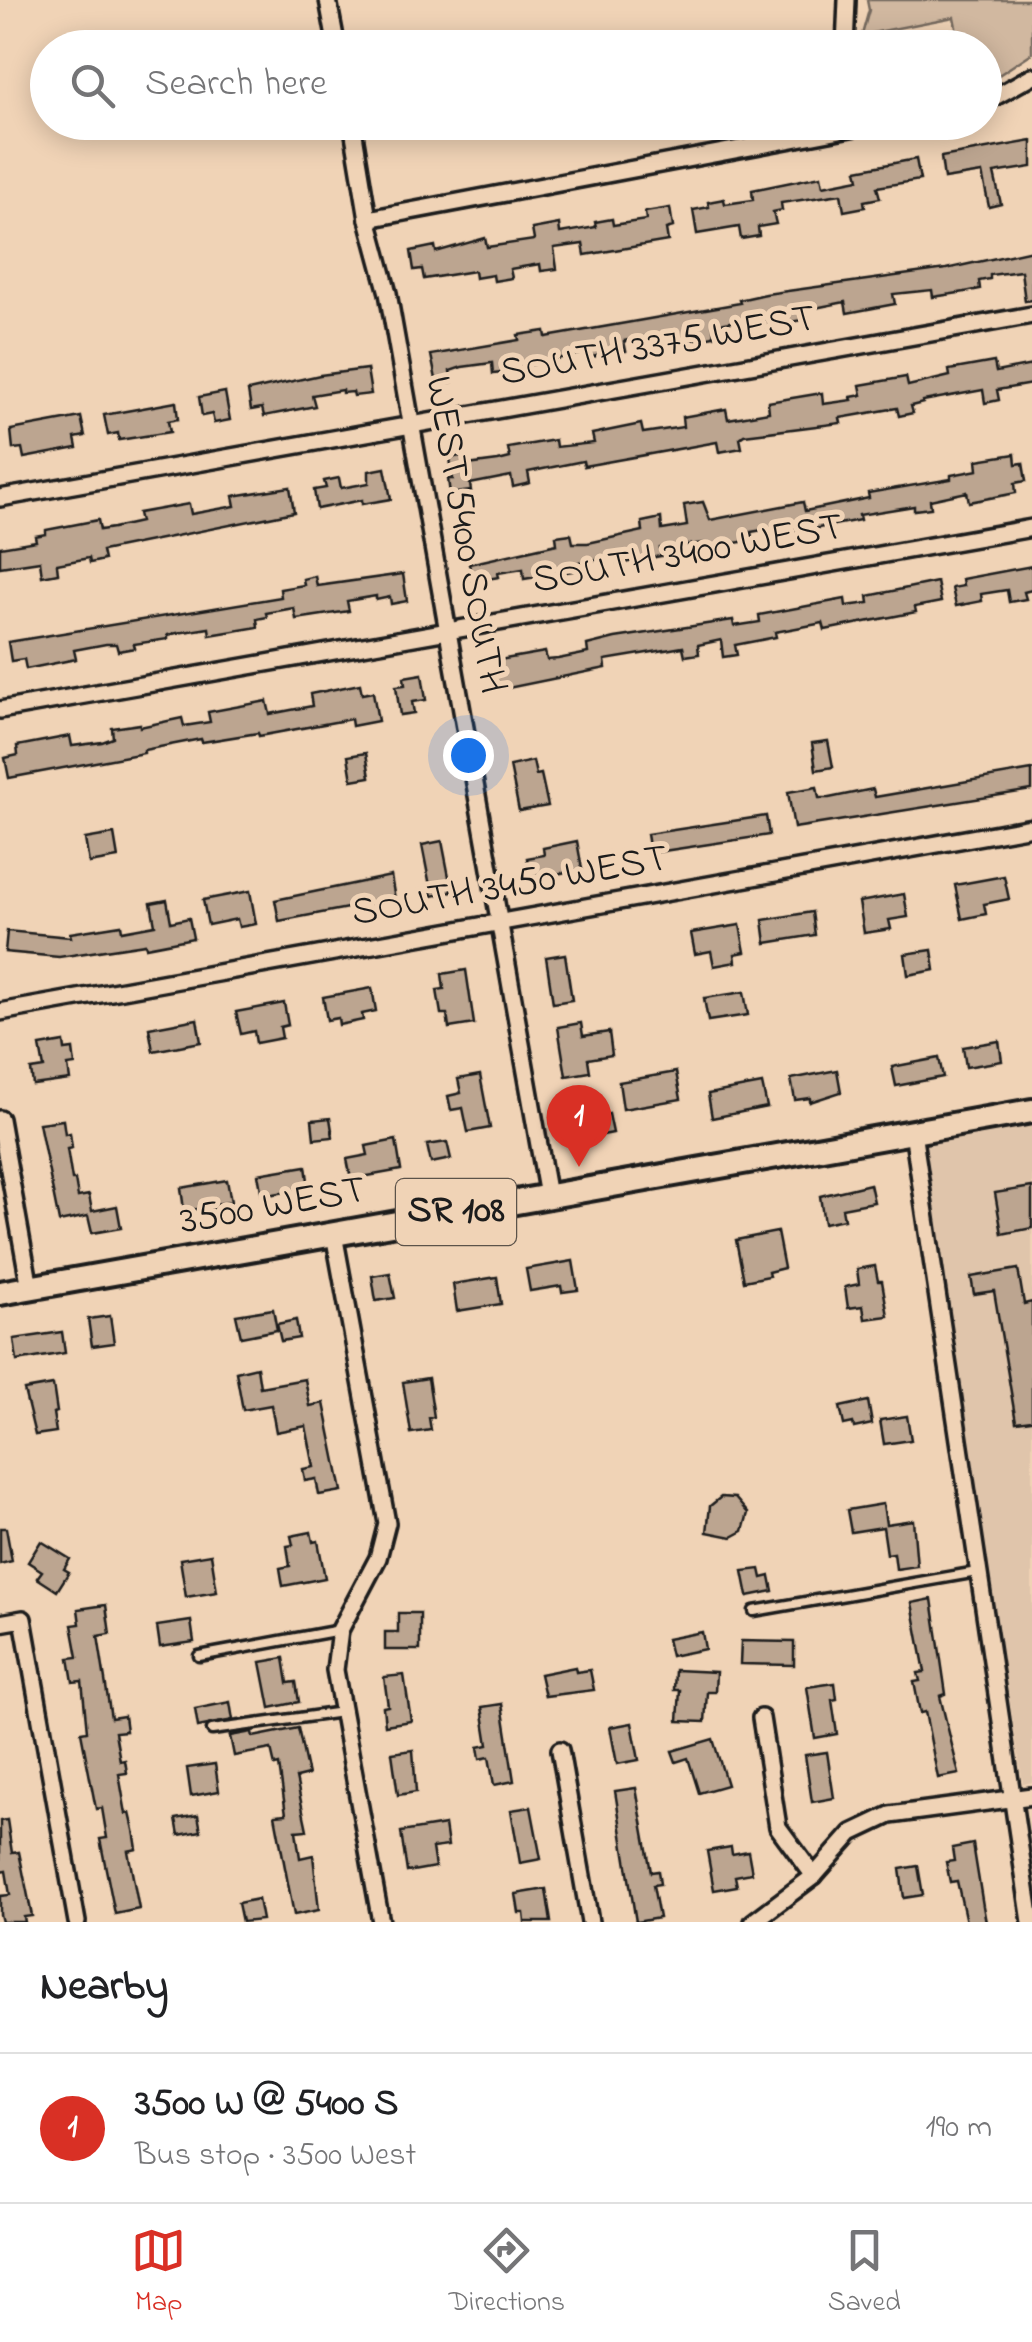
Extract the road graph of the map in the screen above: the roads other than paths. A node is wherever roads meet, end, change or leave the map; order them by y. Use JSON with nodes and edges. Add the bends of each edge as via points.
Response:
{"nodes":[{"id":1,"x":328,"y":0,"type":"edge"},
{"id":2,"x":848,"y":0,"type":"edge"},
{"id":3,"x":334,"y":30,"type":"edge"},
{"id":4,"x":846,"y":30,"type":"edge"},
{"id":5,"x":1032,"y":76,"type":"edge"},
{"id":6,"x":1002,"y":95,"type":"edge"},
{"id":7,"x":355,"y":140,"type":"edge"},
{"id":8,"x":774,"y":140,"type":"edge"},
{"id":9,"x":368,"y":218,"type":"junction"},
{"id":10,"x":1032,"y":315,"type":"edge"},
{"id":11,"x":411,"y":424,"type":"junction"},
{"id":12,"x":0,"y":498,"type":"edge"},
{"id":13,"x":1032,"y":528,"type":"edge"},
{"id":14,"x":448,"y":630,"type":"junction"},
{"id":15,"x":0,"y":710,"type":"edge"},
{"id":16,"x":1032,"y":827,"type":"edge"},
{"id":17,"x":499,"y":922,"type":"junction"},
{"id":18,"x":0,"y":1012,"type":"edge"},
{"id":19,"x":1032,"y":1111,"type":"edge"},
{"id":20,"x":0,"y":1118,"type":"edge"},
{"id":21,"x":913,"y":1132,"type":"junction"},
{"id":22,"x":548,"y":1196,"type":"junction"},
{"id":23,"x":334,"y":1234,"type":"junction"},
{"id":24,"x":30,"y":1288,"type":"junction"},
{"id":25,"x":0,"y":1294,"type":"edge"},
{"id":26,"x":978,"y":1572,"type":"junction"},
{"id":27,"x":754,"y":1611,"type":"dead end"},
{"id":28,"x":0,"y":1623,"type":"edge"},
{"id":29,"x":340,"y":1630,"type":"junction"},
{"id":30,"x":199,"y":1656,"type":"dead end"},
{"id":31,"x":342,"y":1712,"type":"junction"},
{"id":32,"x":761,"y":1718,"type":"dead end"},
{"id":33,"x":212,"y":1730,"type":"dead end"},
{"id":34,"x":560,"y":1750,"type":"dead end"},
{"id":35,"x":1032,"y":1796,"type":"edge"},
{"id":36,"x":1011,"y":1800,"type":"junction"},
{"id":37,"x":814,"y":1876,"type":"junction"},
{"id":38,"x":76,"y":1922,"type":"edge"},
{"id":39,"x":381,"y":1922,"type":"edge"},
{"id":40,"x":590,"y":1922,"type":"edge"},
{"id":41,"x":753,"y":1922,"type":"edge"},
{"id":42,"x":1030,"y":1922,"type":"edge"}],
"edges":[{"from":1,"to":3,"type":"street"},
{"from":2,"to":4,"type":"street"},
{"from":5,"to":6,"type":"street"},
{"from":7,"to":9,"type":"street","name":"WEST 5400 SOUTH"},
{"from":8,"to":9,"type":"street"},
{"from":9,"to":11,"type":"street","name":"WEST 5400 SOUTH"},
{"from":10,"to":11,"type":"street","name":"SOUTH 3375 WEST"},
{"from":11,"to":12,"type":"street","name":"SOUTH 3375 WEST"},
{"from":11,"to":14,"type":"street","name":"WEST 5400 SOUTH"},
{"from":13,"to":14,"type":"street","name":"SOUTH 3400 WEST"},
{"from":14,"to":15,"type":"street","name":"SOUTH 3400 WEST"},
{"from":14,"to":17,"type":"street","name":"WEST 5400 SOUTH"},
{"from":16,"to":17,"type":"street","name":"SOUTH 3450 WEST"},
{"from":17,"to":18,"type":"street","name":"SOUTH 3450 WEST"},
{"from":17,"to":22,"type":"street","name":"WEST 5400 SOUTH"},
{"from":19,"to":21,"type":"main road","number":"SR 108"},
{"from":20,"to":24,"type":"street"},
{"from":21,"to":22,"type":"main road","name":"3500 WEST","number":"SR 108"},
{"from":21,"to":26,"type":"street"},
{"from":22,"to":23,"type":"main road","name":"3500 WEST","number":"SR 108"},
{"from":23,"to":24,"type":"main road","name":"3500 WEST","number":"SR 108"},
{"from":23,"to":29,"type":"street","via":[[386,1523],[378,1558]]},
{"from":24,"to":25,"type":"main road","name":"3500 WEST","number":"SR 108"},
{"from":26,"to":27,"type":"lane"},
{"from":26,"to":36,"type":"street"},
{"from":28,"to":38,"type":"street","via":[[23,1619]]},
{"from":29,"to":30,"type":"lane"},
{"from":29,"to":31,"type":"street","via":[[335,1670]]},
{"from":31,"to":33,"type":"lane"},
{"from":31,"to":39,"type":"street"},
{"from":32,"to":37,"type":"street","via":[[778,1827]]},
{"from":34,"to":40,"type":"street"},
{"from":35,"to":36,"type":"street"},
{"from":36,"to":37,"type":"street","via":[[890,1815],[852,1833]]},
{"from":36,"to":42,"type":"street"},
{"from":37,"to":41,"type":"street"}]}
